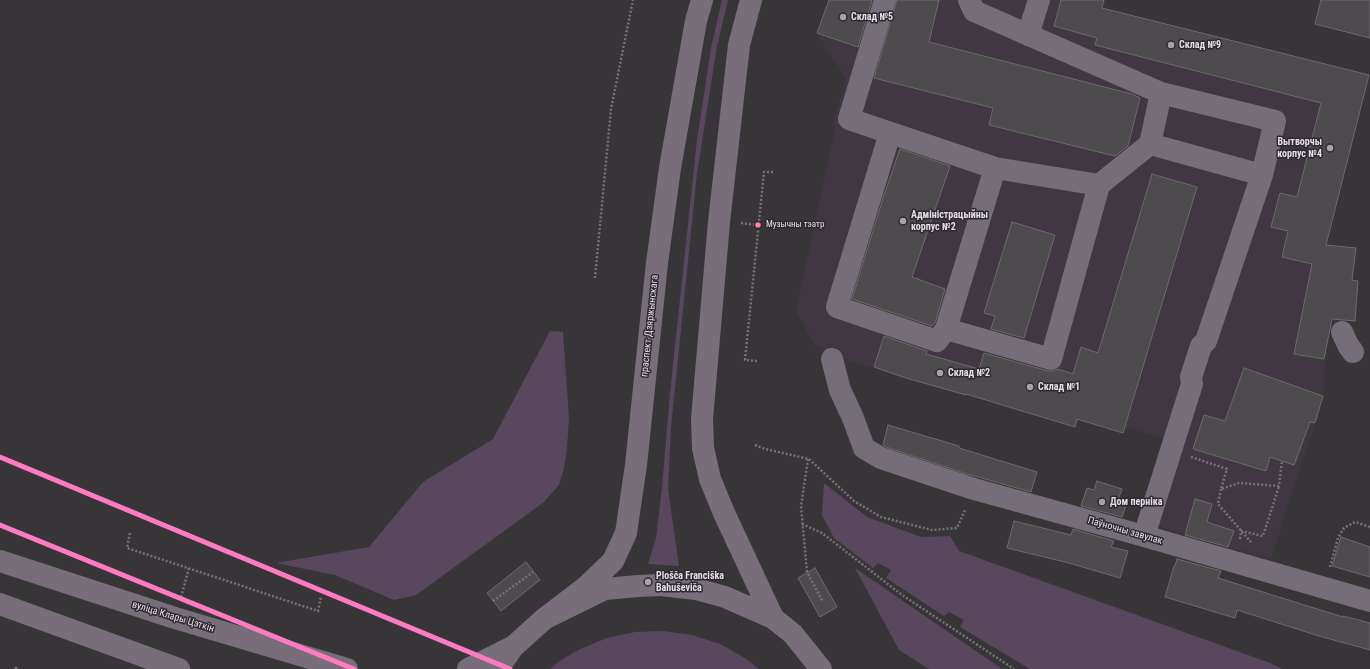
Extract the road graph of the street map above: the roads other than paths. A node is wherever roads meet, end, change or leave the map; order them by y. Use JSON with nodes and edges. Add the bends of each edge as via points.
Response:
{"nodes":[{"id":1,"x":702,"y":0,"type":"edge"},
{"id":2,"x":751,"y":0,"type":"edge"},
{"id":3,"x":885,"y":0,"type":"edge"},
{"id":4,"x":969,"y":0,"type":"edge"},
{"id":5,"x":1039,"y":0,"type":"edge"},
{"id":6,"x":1028,"y":35,"type":"junction"},
{"id":7,"x":1161,"y":93,"type":"junction"},
{"id":8,"x":890,"y":133,"type":"junction"},
{"id":9,"x":1150,"y":144,"type":"junction"},
{"id":10,"x":995,"y":168,"type":"junction"},
{"id":11,"x":1262,"y":175,"type":"junction"},
{"id":12,"x":1099,"y":185,"type":"junction"},
{"id":13,"x":946,"y":329,"type":"junction"},
{"id":14,"x":1342,"y":332,"type":"dead end"},
{"id":15,"x":1353,"y":352,"type":"dead end"},
{"id":16,"x":832,"y":359,"type":"dead end"},
{"id":17,"x":1144,"y":536,"type":"junction"},
{"id":18,"x":0,"y":561,"type":"edge"},
{"id":19,"x":1370,"y":601,"type":"edge"},
{"id":20,"x":0,"y":604,"type":"edge"},
{"id":21,"x":773,"y":618,"type":"junction"},
{"id":22,"x":544,"y":619,"type":"junction"},
{"id":23,"x":513,"y":647,"type":"junction"},
{"id":24,"x":179,"y":669,"type":"edge"},
{"id":25,"x":347,"y":669,"type":"edge"},
{"id":26,"x":468,"y":669,"type":"edge"},
{"id":27,"x":498,"y":669,"type":"edge"},
{"id":28,"x":821,"y":669,"type":"edge"}],
"edges":[{"from":1,"to":22,"type":"main road","name":"праспект Дзяржынскага","via":[[696,21],[665,199],[636,465],[626,533],[613,561],[587,586]]},
{"from":2,"to":21,"type":"main road","via":[[739,45],[719,222],[702,427],[703,448],[710,479]]},
{"from":3,"to":8,"type":"street","via":[[850,119]]},
{"from":4,"to":6,"type":"street","via":[[974,11]]},
{"from":5,"to":6,"type":"street"},
{"from":6,"to":7,"type":"street"},
{"from":7,"to":9,"type":"street"},
{"from":7,"to":11,"type":"street","via":[[1275,121]]},
{"from":8,"to":10,"type":"street"},
{"from":8,"to":13,"type":"street","via":[[837,307],[937,341]]},
{"from":9,"to":11,"type":"street"},
{"from":9,"to":12,"type":"street"},
{"from":10,"to":12,"type":"street"},
{"from":10,"to":13,"type":"street"},
{"from":11,"to":17,"type":"street","via":[[1206,341],[1201,346],[1194,366],[1192,384]]},
{"from":12,"to":13,"type":"street","via":[[1051,359]]},
{"from":14,"to":15,"type":"street"},
{"from":16,"to":17,"type":"street","name":"Паўночны завулак","via":[[840,390],[864,448],[881,458],[974,489]]},
{"from":17,"to":19,"type":"street","name":"Паўночны завулак"},
{"from":18,"to":25,"type":"main road","name":"вуліца Клары Цэткін","via":[[174,618]]},
{"from":20,"to":24,"type":"main road"},
{"from":21,"to":22,"type":"main road","via":[[725,597],[696,589],[661,585],[605,589]]},
{"from":21,"to":28,"type":"main road","via":[[793,634]]},
{"from":22,"to":23,"type":"main road"},
{"from":23,"to":26,"type":"main road"},
{"from":23,"to":27,"type":"main road"}]}
